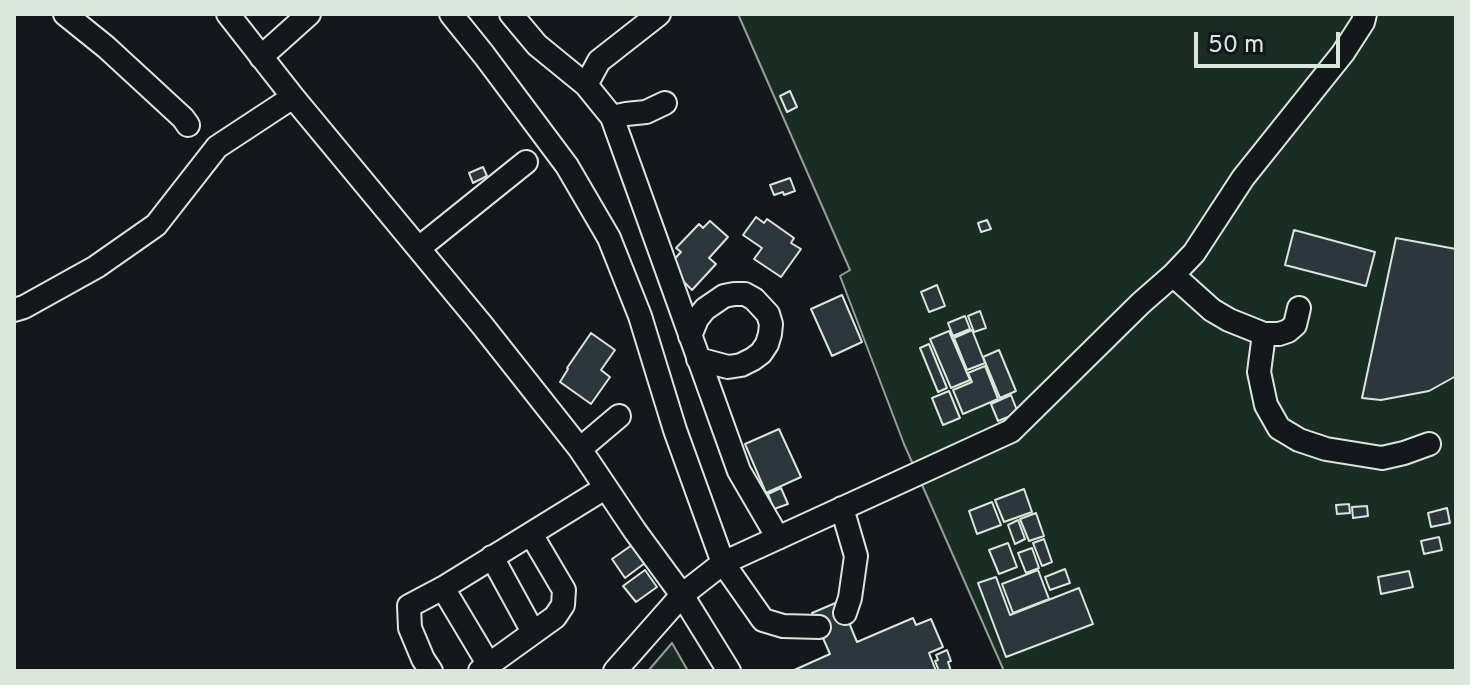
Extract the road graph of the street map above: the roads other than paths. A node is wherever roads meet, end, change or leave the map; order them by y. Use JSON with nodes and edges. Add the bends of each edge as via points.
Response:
{"nodes":[{"id":1,"x":65,"y":14,"type":"edge"},
{"id":2,"x":228,"y":14,"type":"edge"},
{"id":3,"x":309,"y":14,"type":"edge"},
{"id":4,"x":451,"y":14,"type":"edge"},
{"id":5,"x":511,"y":14,"type":"edge"},
{"id":6,"x":659,"y":14,"type":"edge"},
{"id":7,"x":1365,"y":14,"type":"edge"},
{"id":8,"x":261,"y":57,"type":"junction"},
{"id":9,"x":586,"y":85,"type":"junction"},
{"id":10,"x":293,"y":97,"type":"junction"},
{"id":11,"x":665,"y":103,"type":"dead end"},
{"id":12,"x":612,"y":117,"type":"junction"},
{"id":13,"x":188,"y":125,"type":"dead end"},
{"id":14,"x":526,"y":162,"type":"dead end"},
{"id":15,"x":419,"y":248,"type":"junction"},
{"id":16,"x":1173,"y":275,"type":"junction"},
{"id":17,"x":1299,"y":308,"type":"dead end"},
{"id":18,"x":14,"y":310,"type":"edge"},
{"id":19,"x":1264,"y":334,"type":"junction"},
{"id":20,"x":690,"y":336,"type":"junction"},
{"id":21,"x":698,"y":359,"type":"junction"},
{"id":22,"x":619,"y":416,"type":"dead end"},
{"id":23,"x":1429,"y":444,"type":"dead end"},
{"id":24,"x":580,"y":449,"type":"junction"},
{"id":25,"x":605,"y":488,"type":"junction"},
{"id":26,"x":842,"y":508,"type":"junction"},
{"id":27,"x":531,"y":534,"type":"junction"},
{"id":28,"x":778,"y":538,"type":"junction"},
{"id":29,"x":492,"y":557,"type":"junction"},
{"id":30,"x":723,"y":563,"type":"junction"},
{"id":31,"x":443,"y":588,"type":"junction"},
{"id":32,"x":682,"y":595,"type":"junction"},
{"id":33,"x":845,"y":613,"type":"dead end"},
{"id":34,"x":819,"y":627,"type":"dead end"},
{"id":35,"x":533,"y":632,"type":"junction"},
{"id":36,"x":484,"y":668,"type":"edge"},
{"id":37,"x":431,"y":671,"type":"edge"},
{"id":38,"x":615,"y":671,"type":"edge"},
{"id":39,"x":729,"y":671,"type":"edge"}],
"edges":[{"from":1,"to":13,"type":"street"},
{"from":2,"to":8,"type":"street"},
{"from":3,"to":8,"type":"street"},
{"from":4,"to":30,"type":"street","via":[[567,166],[609,238]]},
{"from":5,"to":9,"type":"street","via":[[537,45]]},
{"from":6,"to":9,"type":"street","via":[[599,61]]},
{"from":7,"to":16,"type":"street","via":[[1343,53]]},
{"from":8,"to":10,"type":"street"},
{"from":9,"to":12,"type":"street"},
{"from":10,"to":15,"type":"street"},
{"from":10,"to":18,"type":"street","via":[[217,147],[156,225],[96,267]]},
{"from":11,"to":12,"type":"street"},
{"from":12,"to":20,"type":"street"},
{"from":14,"to":15,"type":"street"},
{"from":15,"to":24,"type":"street"},
{"from":16,"to":19,"type":"street","via":[[1212,310]]},
{"from":16,"to":26,"type":"street","via":[[1011,431]]},
{"from":17,"to":19,"type":"street","via":[[1288,331]]},
{"from":19,"to":23,"type":"street","via":[[1259,372],[1266,405],[1279,428],[1326,449],[1382,458]]},
{"from":20,"to":21,"type":"street"},
{"from":20,"to":21,"type":"street","via":[[705,309],[724,296],[745,294],[768,314],[767,344],[753,359],[728,367]]},
{"from":21,"to":28,"type":"street","via":[[739,471]]},
{"from":22,"to":24,"type":"street"},
{"from":24,"to":25,"type":"street"},
{"from":25,"to":27,"type":"street"},
{"from":25,"to":32,"type":"street"},
{"from":26,"to":28,"type":"street"},
{"from":26,"to":33,"type":"street","via":[[856,556]]},
{"from":27,"to":29,"type":"street"},
{"from":27,"to":35,"type":"street","via":[[564,590],[555,617]]},
{"from":28,"to":30,"type":"street"},
{"from":29,"to":31,"type":"street"},
{"from":29,"to":35,"type":"street"},
{"from":30,"to":32,"type":"street"},
{"from":30,"to":34,"type":"street","via":[[763,620]]},
{"from":31,"to":36,"type":"street"},
{"from":31,"to":37,"type":"street","via":[[409,606],[410,628]]},
{"from":32,"to":38,"type":"street"},
{"from":32,"to":39,"type":"street"},
{"from":35,"to":36,"type":"street"}]}
